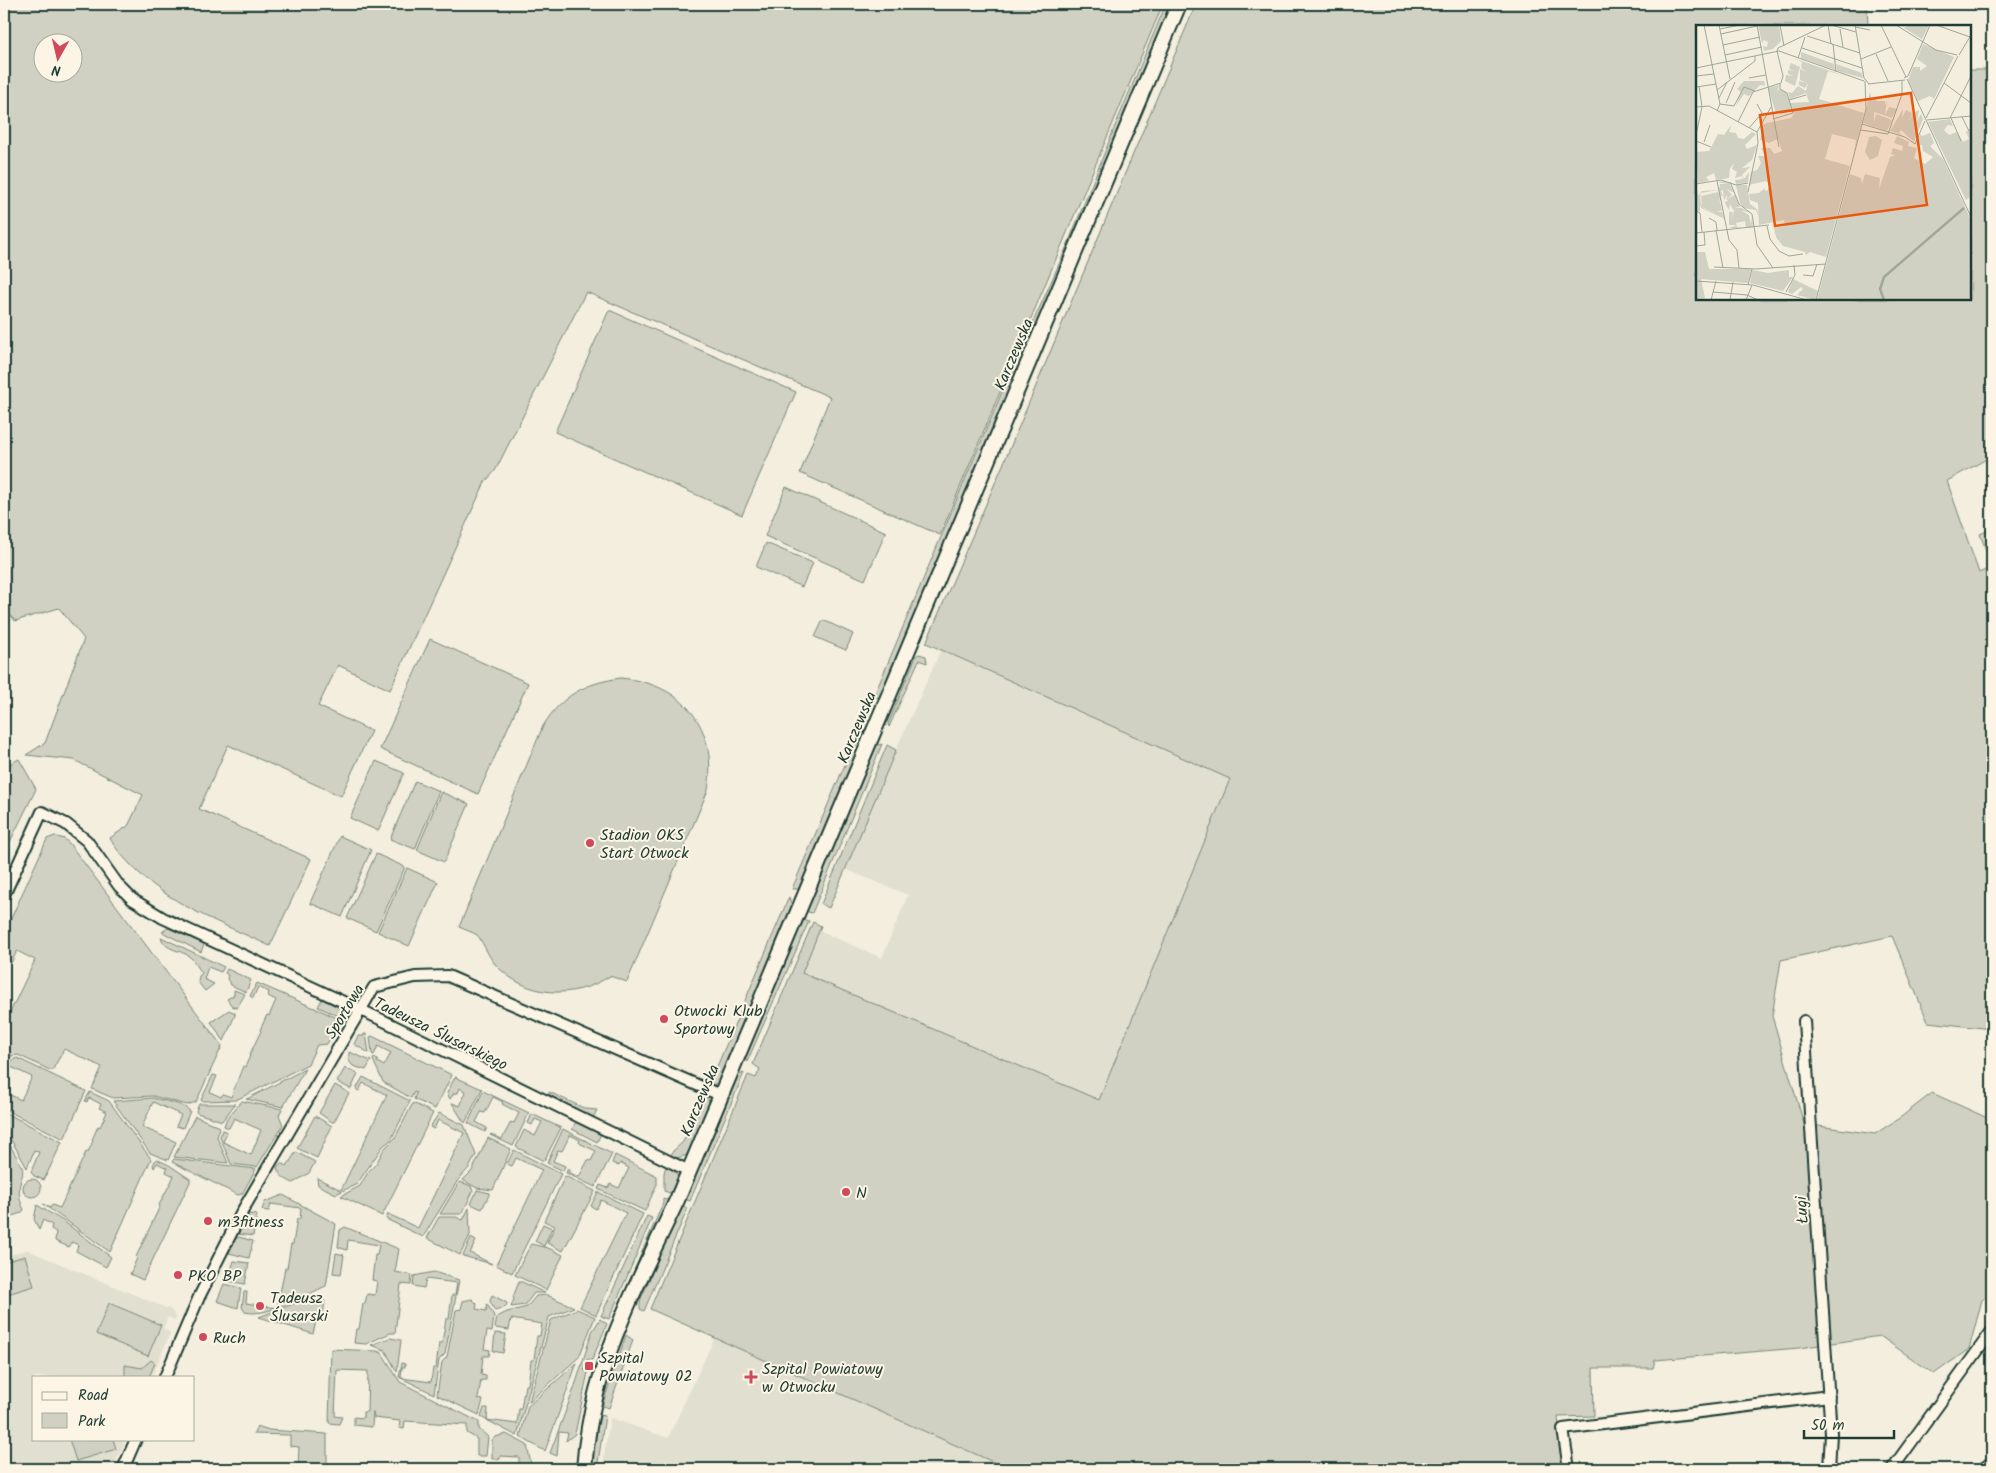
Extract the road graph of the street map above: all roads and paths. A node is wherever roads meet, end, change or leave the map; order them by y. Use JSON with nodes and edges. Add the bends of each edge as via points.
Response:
{"nodes":[{"id":1,"x":1179,"y":4,"type":"edge"},
{"id":2,"x":4,"y":895,"type":"edge"},
{"id":3,"x":361,"y":1010,"type":"junction"},
{"id":4,"x":1804,"y":1021,"type":"dead end"},
{"id":5,"x":720,"y":1095,"type":"junction"},
{"id":6,"x":689,"y":1171,"type":"junction"},
{"id":7,"x":1992,"y":1331,"type":"edge"},
{"id":8,"x":165,"y":1376,"type":"edge"},
{"id":9,"x":1829,"y":1396,"type":"junction"},
{"id":10,"x":136,"y":1440,"type":"edge"},
{"id":11,"x":1992,"y":1462,"type":"edge"},
{"id":12,"x":123,"y":1469,"type":"edge"},
{"id":13,"x":584,"y":1469,"type":"edge"},
{"id":14,"x":1570,"y":1469,"type":"edge"},
{"id":15,"x":1830,"y":1469,"type":"edge"},
{"id":16,"x":1892,"y":1469,"type":"edge"},
{"id":17,"x":1983,"y":1469,"type":"edge"}],
"edges":[{"from":1,"to":5,"type":"main road","name":"Karczewska"},
{"from":2,"to":3,"type":"street","name":"Tadeusza Ślusarskiego","via":[[42,812],[66,824],[87,841],[119,886],[156,913]]},
{"from":3,"to":5,"type":"street","name":"Sportowa","via":[[374,986],[415,977],[448,976]]},
{"from":3,"to":6,"type":"street","name":"Tadeusza Ślusarskiego"},
{"from":3,"to":8,"type":"street","name":"Sportowa","via":[[244,1208],[199,1297]]},
{"from":4,"to":9,"type":"street","name":"Ługi"},
{"from":5,"to":6,"type":"main road","name":"Karczewska"},
{"from":6,"to":13,"type":"main road","name":"Karczewska","via":[[604,1370],[592,1410]]},
{"from":7,"to":16,"type":"street"},
{"from":9,"to":14,"type":"street","via":[[1563,1429]]},
{"from":9,"to":15,"type":"street","name":"Ługi"},
{"from":10,"to":12,"type":"street"},
{"from":11,"to":17,"type":"street"}]}
